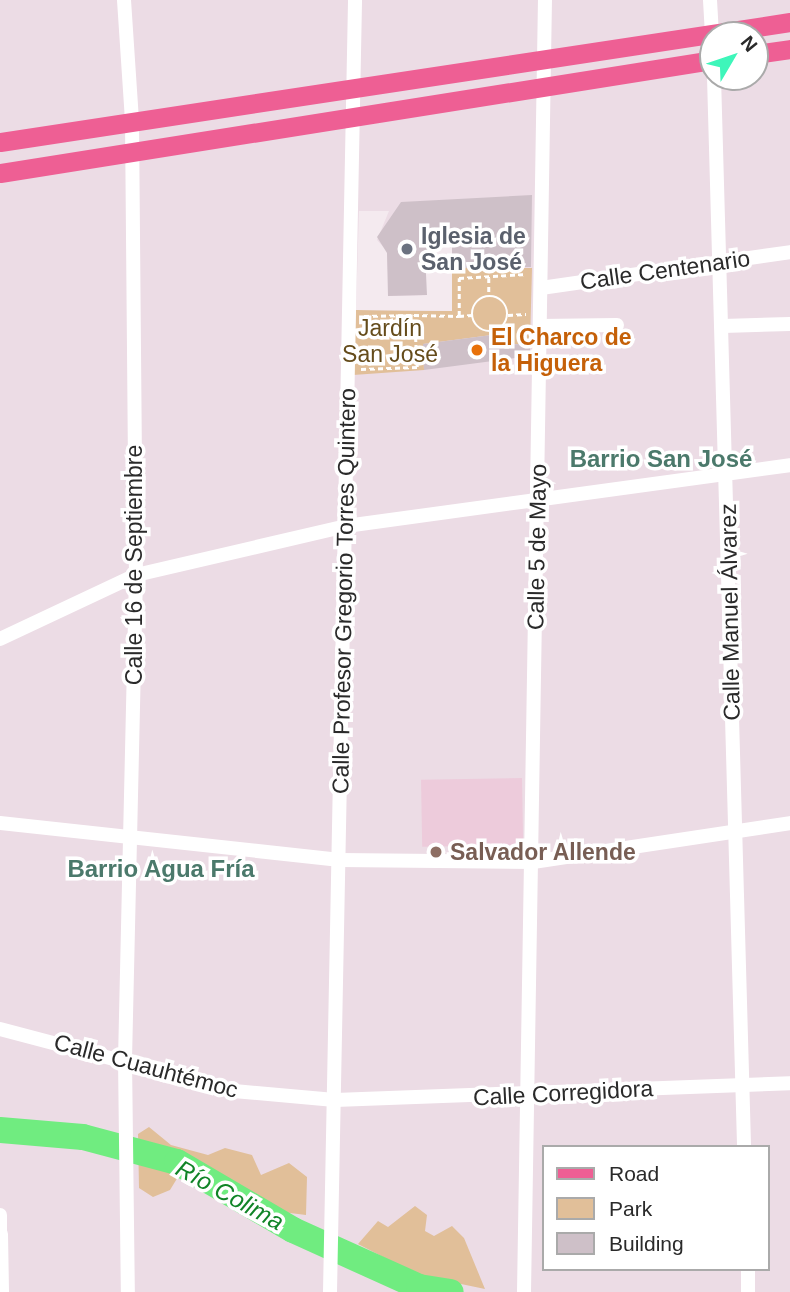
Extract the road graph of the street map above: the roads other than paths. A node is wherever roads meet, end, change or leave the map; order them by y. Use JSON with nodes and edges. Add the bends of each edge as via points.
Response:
{"nodes":[{"id":1,"x":124,"y":0,"type":"edge"},
{"id":2,"x":355,"y":0,"type":"edge"},
{"id":3,"x":545,"y":0,"type":"edge"},
{"id":4,"x":710,"y":0,"type":"edge"},
{"id":5,"x":711,"y":21,"type":"edge"},
{"id":6,"x":790,"y":22,"type":"edge"},
{"id":7,"x":769,"y":28,"type":"edge"},
{"id":8,"x":699,"y":44,"type":"edge"},
{"id":9,"x":790,"y":49,"type":"edge"},
{"id":10,"x":769,"y":52,"type":"edge"},
{"id":11,"x":544,"y":59,"type":"junction"},
{"id":12,"x":699,"y":62,"type":"edge"},
{"id":13,"x":544,"y":86,"type":"junction"},
{"id":14,"x":353,"y":88,"type":"junction"},
{"id":15,"x":715,"y":91,"type":"edge"},
{"id":16,"x":353,"y":119,"type":"junction"},
{"id":17,"x":132,"y":121,"type":"junction"},
{"id":18,"x":0,"y":142,"type":"edge"},
{"id":19,"x":131,"y":151,"type":"junction"},
{"id":20,"x":0,"y":173,"type":"edge"},
{"id":21,"x":790,"y":253,"type":"edge"},
{"id":22,"x":722,"y":262,"type":"junction"},
{"id":23,"x":541,"y":281,"type":"junction"},
{"id":24,"x":790,"y":324,"type":"edge"},
{"id":25,"x":617,"y":325,"type":"dead end"},
{"id":26,"x":540,"y":326,"type":"junction"},
{"id":27,"x":723,"y":326,"type":"junction"},
{"id":28,"x":790,"y":465,"type":"edge"},
{"id":29,"x":727,"y":474,"type":"junction"},
{"id":30,"x":538,"y":500,"type":"junction"},
{"id":31,"x":346,"y":526,"type":"junction"},
{"id":32,"x":136,"y":575,"type":"junction"},
{"id":33,"x":0,"y":639,"type":"edge"},
{"id":34,"x":0,"y":823,"type":"edge"},
{"id":35,"x":790,"y":823,"type":"edge"},
{"id":36,"x":736,"y":830,"type":"junction"},
{"id":37,"x":130,"y":838,"type":"junction"},
{"id":38,"x":340,"y":860,"type":"junction"},
{"id":39,"x":533,"y":862,"type":"junction"},
{"id":40,"x":0,"y":1028,"type":"edge"},
{"id":41,"x":125,"y":1059,"type":"junction"},
{"id":42,"x":790,"y":1083,"type":"edge"},
{"id":43,"x":742,"y":1085,"type":"junction"},
{"id":44,"x":530,"y":1094,"type":"junction"},
{"id":45,"x":335,"y":1100,"type":"junction"},
{"id":46,"x":744,"y":1145,"type":"edge"},
{"id":47,"x":0,"y":1215,"type":"edge"},
{"id":48,"x":0,"y":1234,"type":"edge"},
{"id":49,"x":748,"y":1271,"type":"edge"},
{"id":50,"x":330,"y":1288,"type":"edge"},
{"id":51,"x":2,"y":1292,"type":"edge"},
{"id":52,"x":128,"y":1292,"type":"edge"},
{"id":53,"x":524,"y":1292,"type":"edge"},
{"id":54,"x":748,"y":1292,"type":"edge"}],
"edges":[{"from":1,"to":17,"type":"street","name":"Calle 16 de Septiembre"},
{"from":2,"to":14,"type":"street","name":"Calle Profesor Gregorio Torres Quintero"},
{"from":3,"to":11,"type":"street","name":"Calle 5 de Mayo"},
{"from":4,"to":5,"type":"street"},
{"from":6,"to":7,"type":"main road"},
{"from":8,"to":11,"type":"main road"},
{"from":9,"to":10,"type":"main road"},
{"from":11,"to":13,"type":"street","name":"Calle 5 de Mayo"},
{"from":11,"to":14,"type":"main road"},
{"from":12,"to":13,"type":"main road"},
{"from":13,"to":16,"type":"main road"},
{"from":13,"to":23,"type":"street","name":"Calle 5 de Mayo"},
{"from":14,"to":16,"type":"street","name":"Calle Profesor Gregorio Torres Quintero"},
{"from":14,"to":17,"type":"main road"},
{"from":15,"to":22,"type":"street","name":"Calle Manuel Álvarez"},
{"from":16,"to":19,"type":"main road"},
{"from":16,"to":31,"type":"street","name":"Calle Profesor Gregorio Torres Quintero"},
{"from":17,"to":18,"type":"main road"},
{"from":17,"to":19,"type":"street","name":"Calle 16 de Septiembre"},
{"from":19,"to":20,"type":"main road"},
{"from":19,"to":32,"type":"street","name":"Calle 16 de Septiembre"},
{"from":21,"to":22,"type":"street","name":"Calle Centenario"},
{"from":22,"to":23,"type":"street","name":"Calle Centenario"},
{"from":22,"to":27,"type":"street","name":"Calle Manuel Álvarez"},
{"from":23,"to":26,"type":"street","name":"Calle 5 de Mayo"},
{"from":24,"to":27,"type":"street"},
{"from":25,"to":26,"type":"street"},
{"from":26,"to":30,"type":"street","name":"Calle 5 de Mayo"},
{"from":27,"to":29,"type":"street","name":"Calle Manuel Álvarez"},
{"from":28,"to":29,"type":"street"},
{"from":29,"to":30,"type":"street"},
{"from":29,"to":36,"type":"street","name":"Calle Manuel Álvarez"},
{"from":30,"to":31,"type":"street"},
{"from":30,"to":39,"type":"street","name":"Calle 5 de Mayo"},
{"from":31,"to":32,"type":"street"},
{"from":31,"to":38,"type":"street","name":"Calle Profesor Gregorio Torres Quintero"},
{"from":32,"to":33,"type":"street"},
{"from":32,"to":37,"type":"street","name":"Calle 16 de Septiembre"},
{"from":34,"to":37,"type":"street"},
{"from":35,"to":36,"type":"street"},
{"from":36,"to":39,"type":"street"},
{"from":36,"to":43,"type":"street","name":"Calle Manuel Álvarez"},
{"from":37,"to":38,"type":"street"},
{"from":37,"to":41,"type":"street","name":"Calle 16 de Septiembre"},
{"from":38,"to":39,"type":"street"},
{"from":38,"to":45,"type":"street","name":"Calle Profesor Gregorio Torres Quintero"},
{"from":39,"to":44,"type":"street","name":"Calle 5 de Mayo"},
{"from":40,"to":41,"type":"street","name":"Calle Cuauhtémoc"},
{"from":41,"to":45,"type":"street","name":"Calle Cuauhtémoc","via":[[234,1091]]},
{"from":41,"to":52,"type":"street","name":"Calle 16 de Septiembre"},
{"from":42,"to":43,"type":"street","name":"Calle Corregidora"},
{"from":43,"to":44,"type":"street","name":"Calle Corregidora"},
{"from":43,"to":46,"type":"street","name":"Calle Manuel Álvarez"},
{"from":44,"to":45,"type":"street","name":"Calle Corregidora"},
{"from":44,"to":53,"type":"street"},
{"from":45,"to":50,"type":"street","name":"Calle Profesor Gregorio Torres Quintero"},
{"from":47,"to":48,"type":"street"},
{"from":48,"to":51,"type":"street"},
{"from":49,"to":54,"type":"street"}]}
